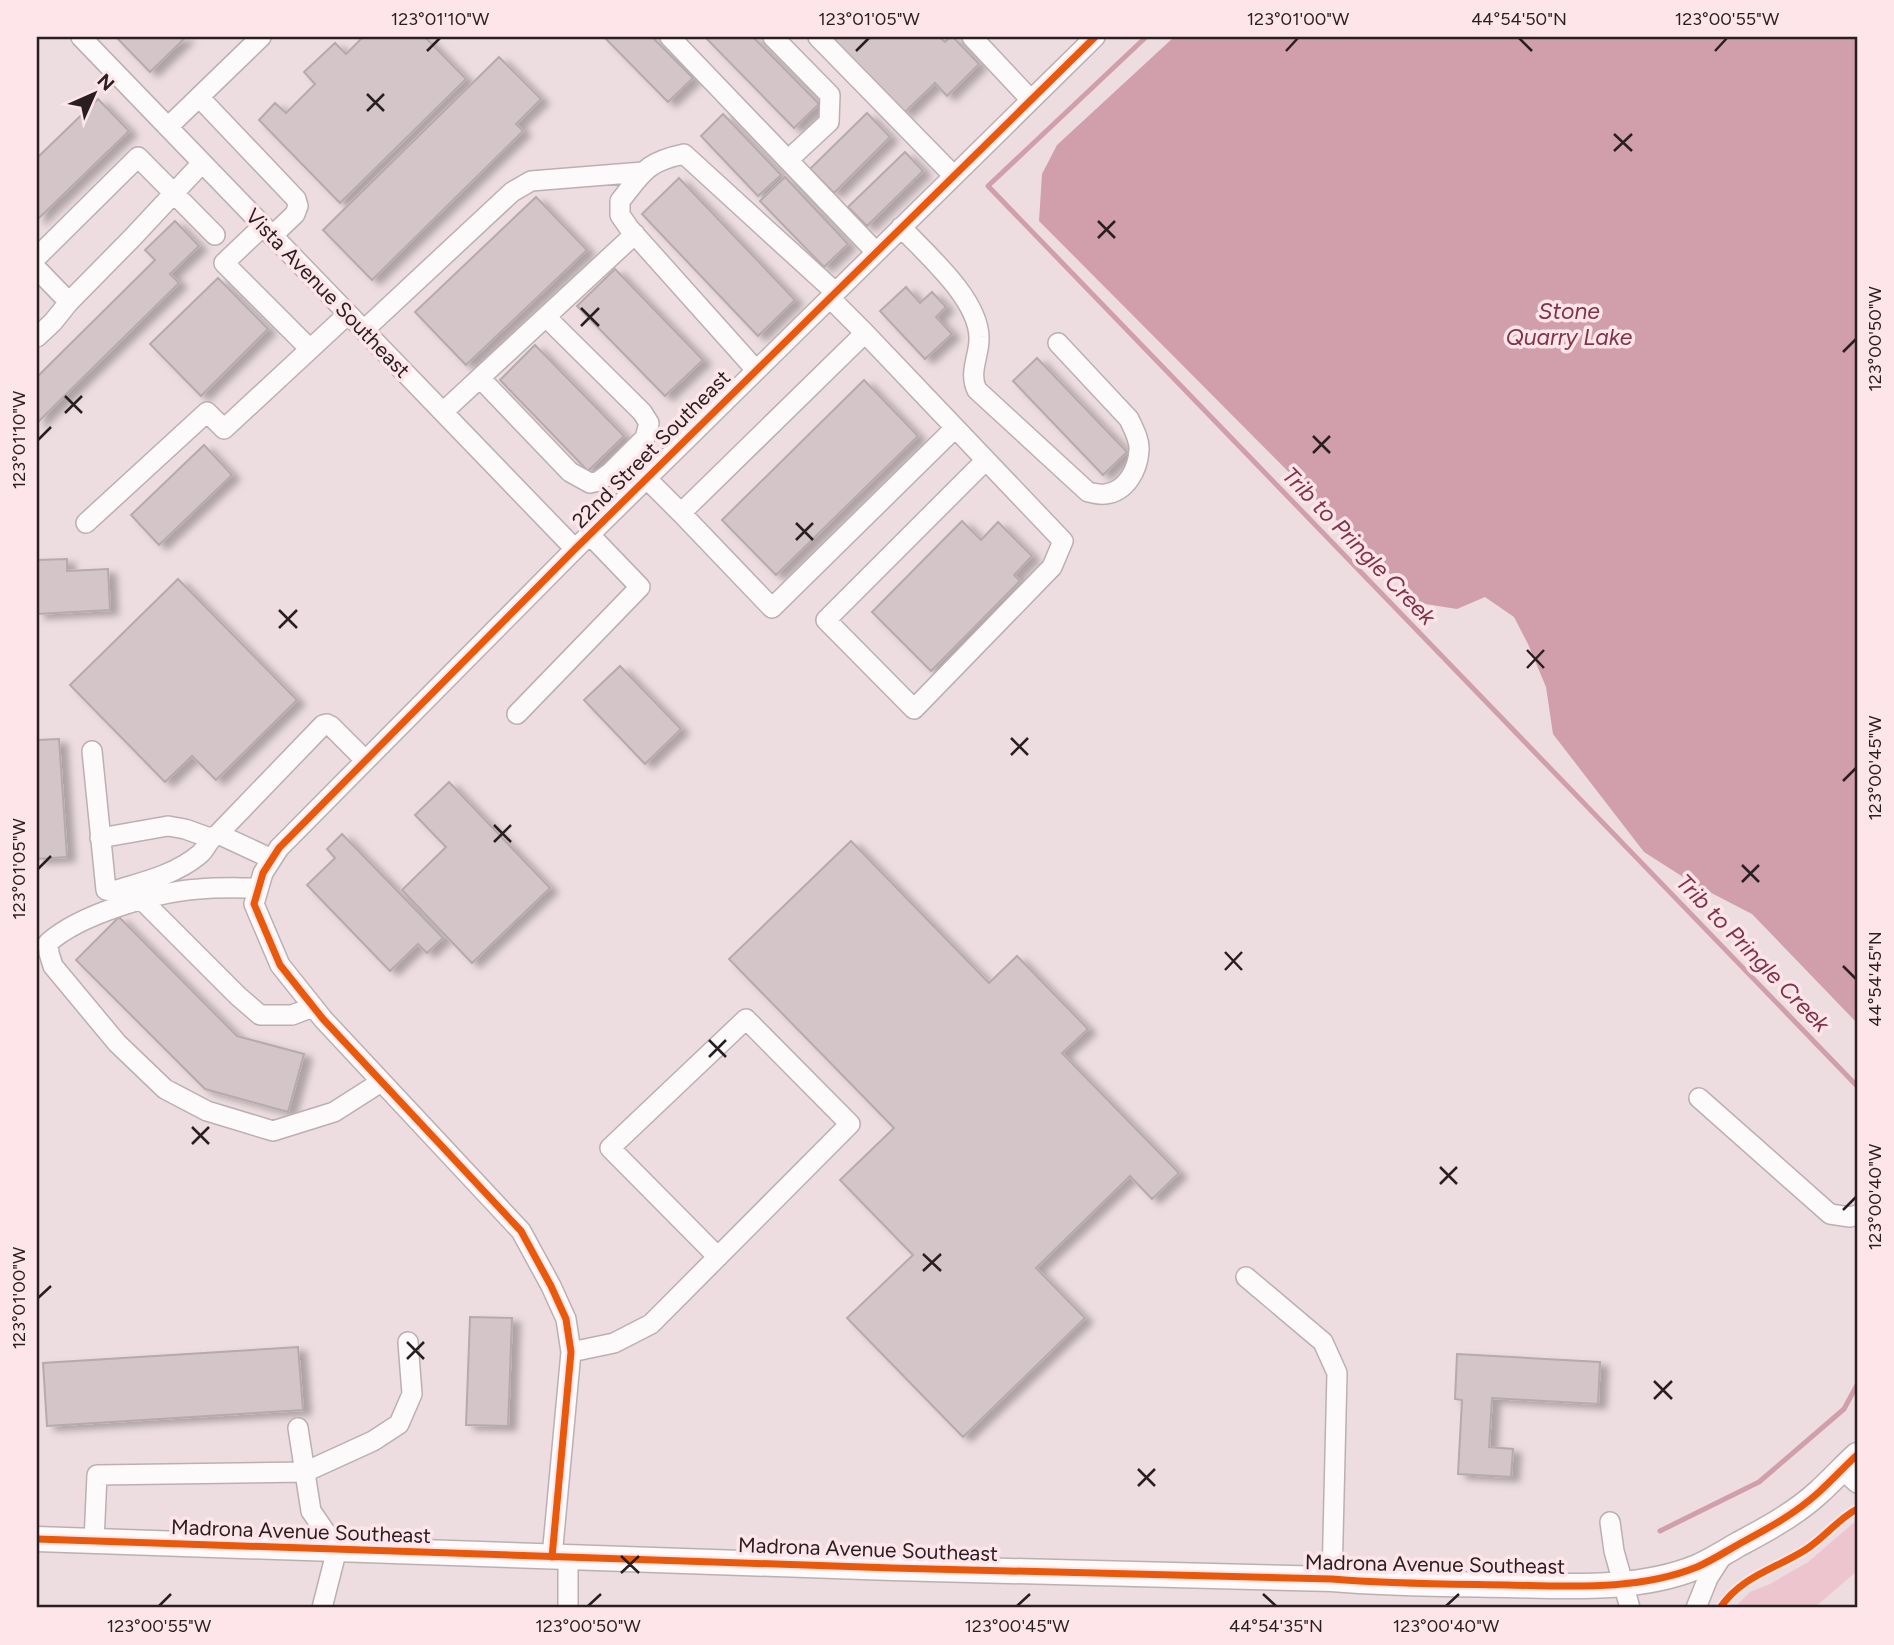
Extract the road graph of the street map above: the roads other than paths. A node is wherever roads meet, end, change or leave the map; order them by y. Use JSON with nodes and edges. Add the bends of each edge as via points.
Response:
{"nodes":[{"id":1,"x":81,"y":37,"type":"edge"},
{"id":2,"x":261,"y":37,"type":"edge"},
{"id":3,"x":670,"y":37,"type":"edge"},
{"id":4,"x":774,"y":37,"type":"edge"},
{"id":5,"x":818,"y":37,"type":"edge"},
{"id":6,"x":972,"y":37,"type":"edge"},
{"id":7,"x":1095,"y":37,"type":"edge"},
{"id":8,"x":199,"y":97,"type":"junction"},
{"id":9,"x":1031,"y":100,"type":"junction"},
{"id":10,"x":168,"y":127,"type":"junction"},
{"id":11,"x":788,"y":160,"type":"junction"},
{"id":12,"x":202,"y":163,"type":"junction"},
{"id":13,"x":643,"y":172,"type":"junction"},
{"id":14,"x":954,"y":176,"type":"junction"},
{"id":15,"x":173,"y":194,"type":"junction"},
{"id":16,"x":901,"y":228,"type":"junction"},
{"id":17,"x":268,"y":231,"type":"junction"},
{"id":18,"x":635,"y":234,"type":"junction"},
{"id":19,"x":215,"y":235,"type":"dead end"},
{"id":20,"x":876,"y":252,"type":"junction"},
{"id":21,"x":37,"y":257,"type":"edge"},
{"id":22,"x":37,"y":269,"type":"edge"},
{"id":23,"x":832,"y":295,"type":"junction"},
{"id":24,"x":69,"y":302,"type":"junction"},
{"id":25,"x":348,"y":314,"type":"junction"},
{"id":26,"x":546,"y":317,"type":"junction"},
{"id":27,"x":364,"y":330,"type":"junction"},
{"id":28,"x":864,"y":333,"type":"junction"},
{"id":29,"x":37,"y":337,"type":"edge"},
{"id":30,"x":1058,"y":343,"type":"dead end"},
{"id":31,"x":310,"y":349,"type":"junction"},
{"id":32,"x":756,"y":370,"type":"junction"},
{"id":33,"x":480,"y":378,"type":"junction"},
{"id":34,"x":443,"y":412,"type":"junction"},
{"id":35,"x":955,"y":428,"type":"junction"},
{"id":36,"x":986,"y":460,"type":"junction"},
{"id":37,"x":646,"y":478,"type":"junction"},
{"id":38,"x":681,"y":513,"type":"junction"},
{"id":39,"x":86,"y":523,"type":"dead end"},
{"id":40,"x":589,"y":534,"type":"junction"},
{"id":41,"x":575,"y":549,"type":"junction"},
{"id":42,"x":517,"y":714,"type":"dead end"},
{"id":43,"x":92,"y":751,"type":"dead end"},
{"id":44,"x":365,"y":760,"type":"junction"},
{"id":45,"x":214,"y":836,"type":"junction"},
{"id":46,"x":100,"y":838,"type":"junction"},
{"id":47,"x":272,"y":859,"type":"junction"},
{"id":48,"x":256,"y":896,"type":"junction"},
{"id":49,"x":142,"y":900,"type":"junction"},
{"id":50,"x":313,"y":1007,"type":"junction"},
{"id":51,"x":381,"y":1082,"type":"junction"},
{"id":52,"x":1699,"y":1098,"type":"dead end"},
{"id":53,"x":1857,"y":1215,"type":"edge"},
{"id":54,"x":718,"y":1257,"type":"junction"},
{"id":55,"x":1246,"y":1277,"type":"dead end"},
{"id":56,"x":408,"y":1342,"type":"dead end"},
{"id":57,"x":570,"y":1352,"type":"junction"},
{"id":58,"x":298,"y":1428,"type":"dead end"},
{"id":59,"x":1852,"y":1469,"type":"edge"},
{"id":60,"x":305,"y":1472,"type":"junction"},
{"id":61,"x":1610,"y":1522,"type":"dead end"},
{"id":62,"x":37,"y":1539,"type":"edge"},
{"id":63,"x":94,"y":1541,"type":"junction"},
{"id":64,"x":337,"y":1549,"type":"junction"},
{"id":65,"x":1724,"y":1553,"type":"junction"},
{"id":66,"x":560,"y":1557,"type":"junction"},
{"id":67,"x":1332,"y":1579,"type":"junction"},
{"id":68,"x":1623,"y":1583,"type":"junction"},
{"id":69,"x":322,"y":1608,"type":"edge"},
{"id":70,"x":568,"y":1608,"type":"edge"},
{"id":71,"x":1630,"y":1608,"type":"edge"},
{"id":72,"x":1696,"y":1608,"type":"edge"}],
"edges":[{"from":1,"to":10,"type":"street","name":"Vista Avenue Southeast"},
{"from":2,"to":8,"type":"street"},
{"from":3,"to":11,"type":"street"},
{"from":4,"to":11,"type":"street","via":[[830,95],[829,122]]},
{"from":5,"to":14,"type":"street"},
{"from":6,"to":9,"type":"street"},
{"from":7,"to":9,"type":"street","name":"22nd Street Southeast"},
{"from":8,"to":10,"type":"street"},
{"from":8,"to":17,"type":"street","via":[[296,200],[295,214]]},
{"from":9,"to":14,"type":"street","name":"22nd Street Southeast"},
{"from":10,"to":12,"type":"street","name":"Vista Avenue Southeast"},
{"from":11,"to":20,"type":"street"},
{"from":12,"to":15,"type":"street"},
{"from":12,"to":17,"type":"street","name":"Vista Avenue Southeast"},
{"from":13,"to":18,"type":"street","via":[[620,201],[620,215]]},
{"from":13,"to":23,"type":"street","via":[[664,158],[684,154]]},
{"from":13,"to":27,"type":"street","via":[[531,181],[512,192]]},
{"from":14,"to":16,"type":"street","name":"22nd Street Southeast"},
{"from":15,"to":19,"type":"street"},
{"from":15,"to":21,"type":"street","via":[[138,157]]},
{"from":15,"to":24,"type":"street"},
{"from":16,"to":20,"type":"street","name":"22nd Street Southeast"},
{"from":16,"to":30,"type":"street","via":[[973,310],[980,338],[973,382],[977,390],[1088,492],[1103,495],[1115,491],[1130,481],[1140,448],[1129,419]]},
{"from":17,"to":25,"type":"street","name":"Vista Avenue Southeast"},
{"from":17,"to":31,"type":"street","via":[[224,262]]},
{"from":18,"to":26,"type":"street"},
{"from":18,"to":32,"type":"street"},
{"from":20,"to":23,"type":"street","name":"22nd Street Southeast"},
{"from":22,"to":24,"type":"street"},
{"from":23,"to":28,"type":"street"},
{"from":23,"to":32,"type":"street","name":"22nd Street Southeast"},
{"from":24,"to":29,"type":"street"},
{"from":25,"to":27,"type":"street","name":"Vista Avenue Southeast"},
{"from":25,"to":31,"type":"street"},
{"from":26,"to":33,"type":"street"},
{"from":26,"to":33,"type":"street","via":[[649,423],[645,438],[610,473],[590,483],[570,472]]},
{"from":27,"to":34,"type":"street","name":"Vista Avenue Southeast"},
{"from":28,"to":35,"type":"street"},
{"from":28,"to":38,"type":"street"},
{"from":31,"to":39,"type":"street","via":[[224,429],[207,412]]},
{"from":32,"to":37,"type":"street","name":"22nd Street Southeast"},
{"from":33,"to":34,"type":"street"},
{"from":34,"to":41,"type":"street","name":"Vista Avenue Southeast"},
{"from":35,"to":36,"type":"street"},
{"from":35,"to":38,"type":"street","via":[[772,608]]},
{"from":36,"to":36,"type":"street","via":[[1063,541],[1052,567],[914,709],[826,620]]},
{"from":37,"to":38,"type":"street"},
{"from":37,"to":40,"type":"street","name":"22nd Street Southeast"},
{"from":40,"to":41,"type":"street","name":"22nd Street Southeast"},
{"from":40,"to":42,"type":"street","via":[[640,587]]},
{"from":41,"to":44,"type":"street","name":"22nd Street Southeast"},
{"from":43,"to":46,"type":"street"},
{"from":44,"to":45,"type":"street","via":[[331,726],[323,725]]},
{"from":44,"to":47,"type":"street","name":"22nd Street Southeast"},
{"from":45,"to":46,"type":"street","via":[[168,826]]},
{"from":45,"to":46,"type":"street","via":[[202,853],[162,877],[108,891]]},
{"from":45,"to":47,"type":"street"},
{"from":47,"to":48,"type":"street","name":"22nd Street Southeast"},
{"from":48,"to":49,"type":"street","via":[[197,889]]},
{"from":48,"to":50,"type":"street","via":[[279,965]]},
{"from":49,"to":50,"type":"street","via":[[260,1015],[292,1015]]},
{"from":49,"to":51,"type":"street","via":[[108,909],[57,934],[48,943],[49,953],[53,966],[117,1043],[165,1089],[207,1111],[273,1132],[334,1112]]},
{"from":50,"to":51,"type":"street"},
{"from":51,"to":57,"type":"street","via":[[521,1231],[566,1319]]},
{"from":52,"to":53,"type":"street","via":[[1830,1214]]},
{"from":54,"to":54,"type":"street","via":[[850,1124],[746,1019],[610,1148]]},
{"from":54,"to":57,"type":"street","via":[[651,1324],[614,1343]]},
{"from":55,"to":67,"type":"street","via":[[1323,1342],[1337,1373]]},
{"from":56,"to":60,"type":"street","via":[[412,1394],[399,1424]]},
{"from":57,"to":66,"type":"street"},
{"from":58,"to":60,"type":"street"},
{"from":59,"to":65,"type":"main road","name":"Madrona Avenue Southeast","via":[[1787,1517]]},
{"from":60,"to":63,"type":"street","via":[[97,1475]]},
{"from":60,"to":64,"type":"street","via":[[311,1511]]},
{"from":61,"to":68,"type":"street"},
{"from":62,"to":63,"type":"main road","name":"Madrona Avenue Southeast"},
{"from":63,"to":64,"type":"main road","name":"Madrona Avenue Southeast"},
{"from":64,"to":66,"type":"main road","name":"Madrona Avenue Southeast"},
{"from":64,"to":69,"type":"street"},
{"from":65,"to":68,"type":"main road","name":"Madrona Avenue Southeast","via":[[1696,1567]]},
{"from":65,"to":72,"type":"street"},
{"from":66,"to":67,"type":"main road","name":"Madrona Avenue Southeast"},
{"from":66,"to":70,"type":"street"},
{"from":67,"to":68,"type":"main road","name":"Madrona Avenue Southeast","via":[[1386,1584]]},
{"from":68,"to":71,"type":"street"}]}
